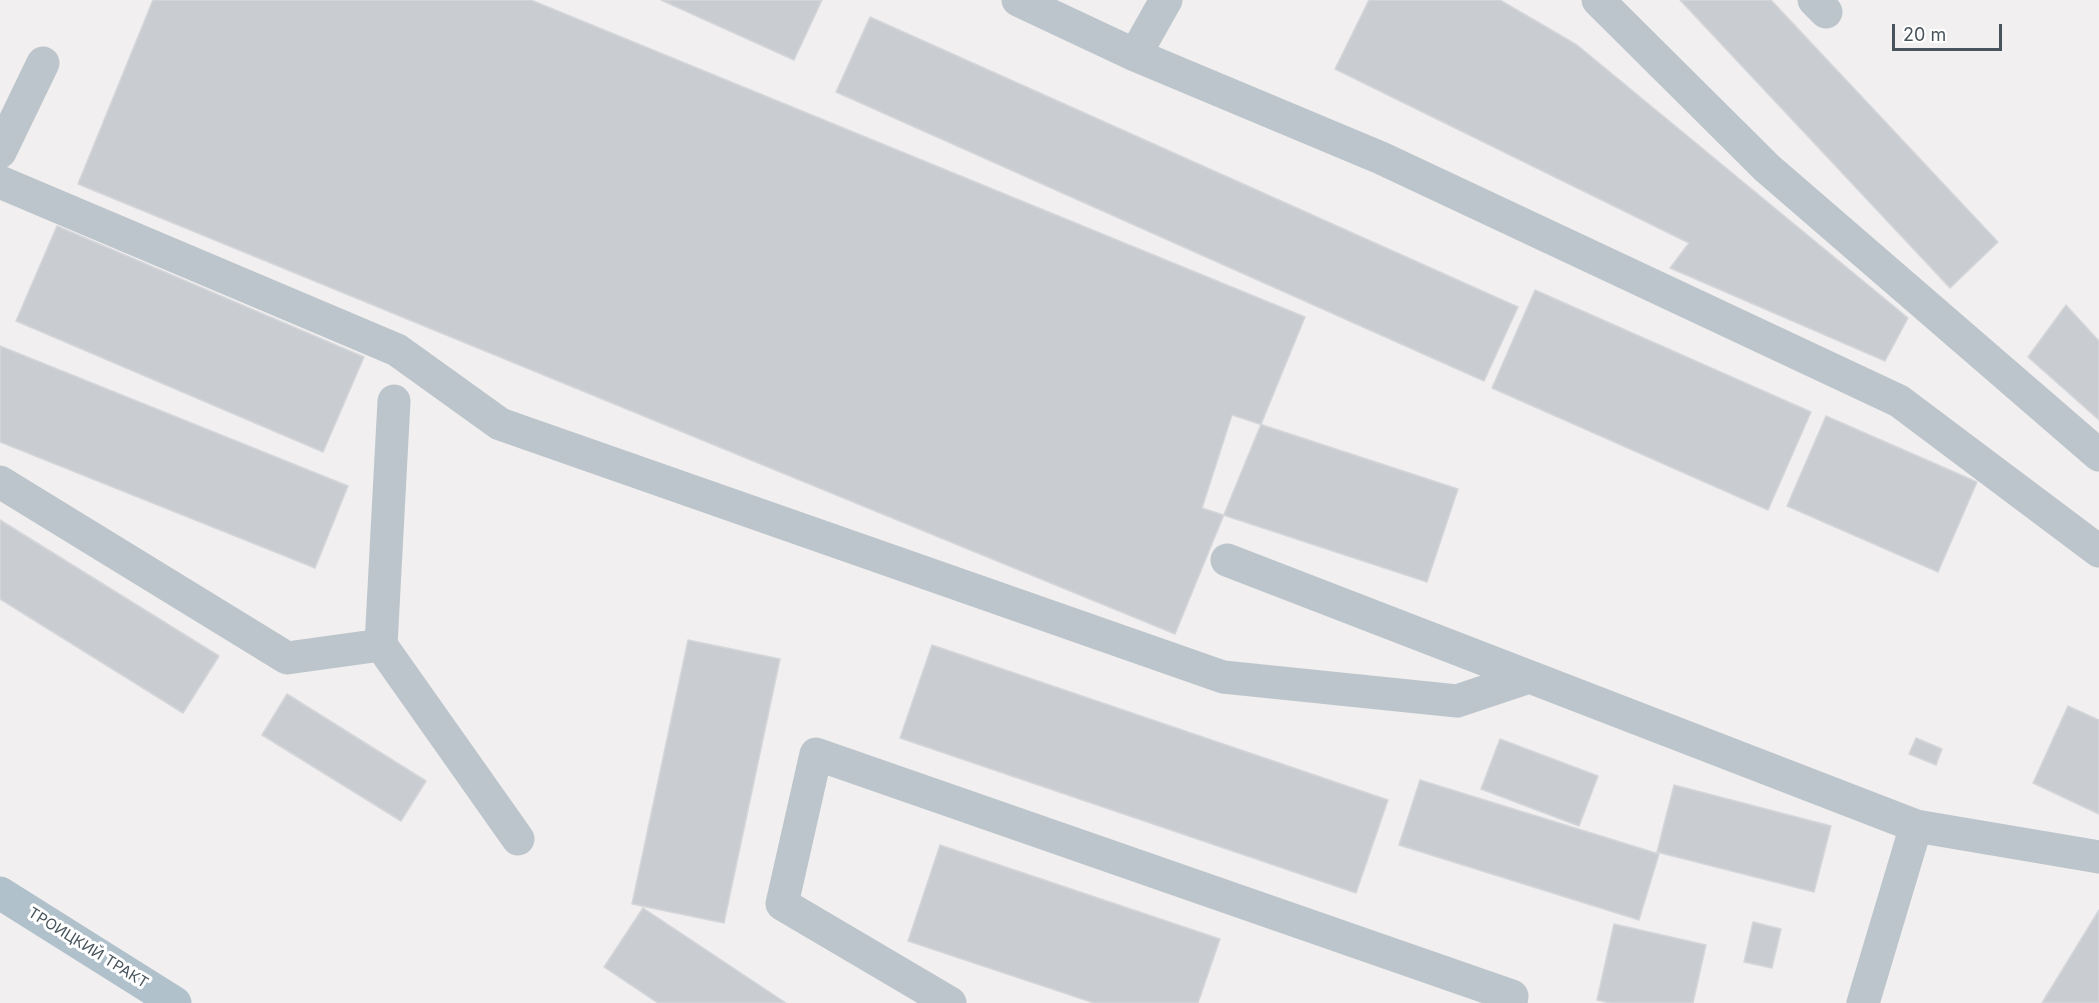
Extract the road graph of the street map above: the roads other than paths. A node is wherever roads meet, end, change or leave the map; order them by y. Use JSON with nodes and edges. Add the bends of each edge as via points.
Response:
{"nodes":[{"id":1,"x":1018,"y":0,"type":"edge"},
{"id":2,"x":1166,"y":0,"type":"edge"},
{"id":3,"x":1598,"y":0,"type":"edge"},
{"id":4,"x":1135,"y":55,"type":"junction"},
{"id":5,"x":43,"y":63,"type":"dead end"},
{"id":6,"x":0,"y":152,"type":"edge"},
{"id":7,"x":0,"y":182,"type":"edge"},
{"id":8,"x":394,"y":401,"type":"dead end"},
{"id":9,"x":2099,"y":455,"type":"edge"},
{"id":10,"x":0,"y":483,"type":"edge"},
{"id":11,"x":2099,"y":551,"type":"edge"},
{"id":12,"x":1227,"y":560,"type":"dead end"},
{"id":13,"x":381,"y":645,"type":"junction"},
{"id":14,"x":1529,"y":677,"type":"junction"},
{"id":15,"x":1916,"y":826,"type":"junction"},
{"id":16,"x":518,"y":839,"type":"dead end"},
{"id":17,"x":2099,"y":857,"type":"edge"},
{"id":18,"x":0,"y":893,"type":"edge"},
{"id":19,"x":175,"y":1003,"type":"edge"},
{"id":20,"x":950,"y":1003,"type":"edge"},
{"id":21,"x":1511,"y":1003,"type":"edge"},
{"id":22,"x":1863,"y":1003,"type":"edge"}],
"edges":[{"from":1,"to":4,"type":"lane"},
{"from":2,"to":4,"type":"lane"},
{"from":3,"to":9,"type":"lane","via":[[1767,168]]},
{"from":4,"to":11,"type":"lane","via":[[1381,158],[1899,401]]},
{"from":5,"to":6,"type":"lane"},
{"from":7,"to":14,"type":"lane","via":[[397,350],[500,424],[1223,677],[1457,701]]},
{"from":8,"to":13,"type":"lane"},
{"from":10,"to":13,"type":"lane","via":[[287,658]]},
{"from":12,"to":14,"type":"lane"},
{"from":13,"to":16,"type":"lane"},
{"from":14,"to":15,"type":"lane"},
{"from":15,"to":17,"type":"lane"},
{"from":15,"to":22,"type":"lane"},
{"from":18,"to":19,"type":"main road","name":"ТРОИЦКИЙ ТРАКТ"},
{"from":20,"to":21,"type":"lane","via":[[782,904],[816,754],[1512,996]]}]}
